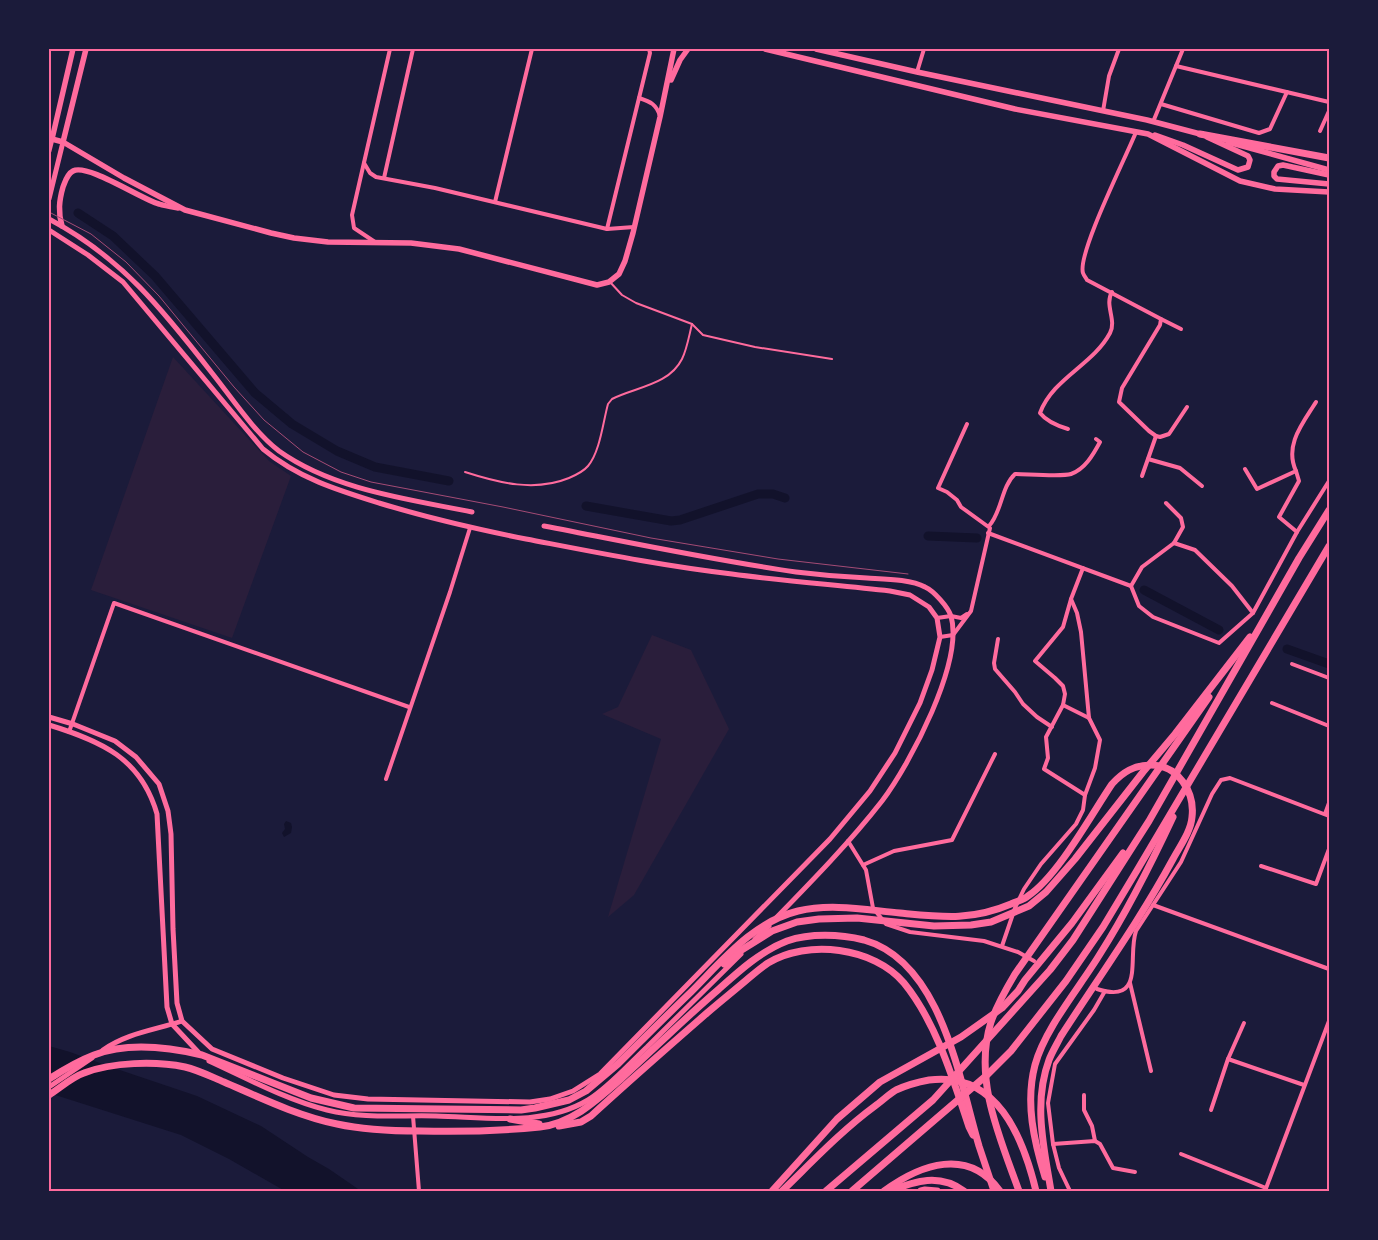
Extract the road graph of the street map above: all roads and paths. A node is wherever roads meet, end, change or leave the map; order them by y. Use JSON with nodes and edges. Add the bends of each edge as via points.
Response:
{"nodes":[{"id":1,"x":73,"y":49,"type":"edge"},
{"id":2,"x":86,"y":49,"type":"edge"},
{"id":3,"x":390,"y":49,"type":"edge"},
{"id":4,"x":413,"y":49,"type":"edge"},
{"id":5,"x":532,"y":49,"type":"edge"},
{"id":6,"x":649,"y":49,"type":"edge"},
{"id":7,"x":674,"y":49,"type":"edge"},
{"id":8,"x":688,"y":49,"type":"edge"},
{"id":9,"x":765,"y":49,"type":"edge"},
{"id":10,"x":816,"y":49,"type":"edge"},
{"id":11,"x":924,"y":49,"type":"edge"},
{"id":12,"x":1119,"y":49,"type":"edge"},
{"id":13,"x":1183,"y":49,"type":"edge"},
{"id":14,"x":1176,"y":66,"type":"junction"},
{"id":15,"x":917,"y":72,"type":"junction"},
{"id":16,"x":1287,"y":92,"type":"junction"},
{"id":17,"x":665,"y":95,"type":"junction"},
{"id":18,"x":639,"y":98,"type":"junction"},
{"id":19,"x":1329,"y":102,"type":"edge"},
{"id":20,"x":1161,"y":104,"type":"junction"},
{"id":21,"x":1103,"y":111,"type":"junction"},
{"id":22,"x":1329,"y":111,"type":"edge"},
{"id":23,"x":660,"y":117,"type":"junction"},
{"id":24,"x":1153,"y":122,"type":"junction"},
{"id":25,"x":1320,"y":131,"type":"dead end"},
{"id":26,"x":1136,"y":132,"type":"junction"},
{"id":27,"x":1148,"y":134,"type":"junction"},
{"id":28,"x":1200,"y":134,"type":"junction"},
{"id":29,"x":50,"y":138,"type":"edge"},
{"id":30,"x":63,"y":142,"type":"junction"},
{"id":31,"x":49,"y":150,"type":"edge"},
{"id":32,"x":1329,"y":158,"type":"edge"},
{"id":33,"x":364,"y":163,"type":"junction"},
{"id":34,"x":1329,"y":170,"type":"edge"},
{"id":35,"x":1329,"y":175,"type":"edge"},
{"id":36,"x":384,"y":178,"type":"junction"},
{"id":37,"x":1329,"y":184,"type":"edge"},
{"id":38,"x":1329,"y":192,"type":"edge"},
{"id":39,"x":49,"y":199,"type":"edge"},
{"id":40,"x":496,"y":202,"type":"junction"},
{"id":41,"x":185,"y":210,"type":"junction"},
{"id":42,"x":49,"y":219,"type":"edge"},
{"id":43,"x":62,"y":226,"type":"junction"},
{"id":44,"x":634,"y":227,"type":"junction"},
{"id":45,"x":607,"y":229,"type":"junction"},
{"id":46,"x":49,"y":230,"type":"edge"},
{"id":47,"x":376,"y":244,"type":"junction"},
{"id":48,"x":609,"y":282,"type":"junction"},
{"id":49,"x":1112,"y":292,"type":"junction"},
{"id":50,"x":1161,"y":319,"type":"junction"},
{"id":51,"x":692,"y":324,"type":"junction"},
{"id":52,"x":1180,"y":329,"type":"dead end"},
{"id":53,"x":832,"y":359,"type":"dead end"},
{"id":54,"x":1316,"y":402,"type":"dead end"},
{"id":55,"x":1187,"y":407,"type":"dead end"},
{"id":56,"x":967,"y":424,"type":"dead end"},
{"id":57,"x":1068,"y":429,"type":"dead end"},
{"id":58,"x":1156,"y":436,"type":"junction"},
{"id":59,"x":1096,"y":439,"type":"dead end"},
{"id":60,"x":1148,"y":459,"type":"junction"},
{"id":61,"x":1245,"y":469,"type":"dead end"},
{"id":62,"x":1296,"y":470,"type":"junction"},
{"id":63,"x":465,"y":472,"type":"dead end"},
{"id":64,"x":1142,"y":476,"type":"dead end"},
{"id":65,"x":1329,"y":481,"type":"edge"},
{"id":66,"x":1202,"y":486,"type":"dead end"},
{"id":67,"x":1166,"y":503,"type":"dead end"},
{"id":68,"x":1329,"y":510,"type":"edge"},
{"id":69,"x":472,"y":512,"type":"dead end"},
{"id":70,"x":544,"y":526,"type":"dead end"},
{"id":71,"x":989,"y":526,"type":"junction"},
{"id":72,"x":470,"y":528,"type":"junction"},
{"id":73,"x":1297,"y":532,"type":"junction"},
{"id":74,"x":988,"y":533,"type":"junction"},
{"id":75,"x":1174,"y":543,"type":"junction"},
{"id":76,"x":1329,"y":546,"type":"edge"},
{"id":77,"x":1083,"y":568,"type":"junction"},
{"id":78,"x":1131,"y":586,"type":"junction"},
{"id":79,"x":1071,"y":599,"type":"junction"},
{"id":80,"x":971,"y":611,"type":"junction"},
{"id":81,"x":1253,"y":613,"type":"junction"},
{"id":82,"x":1267,"y":615,"type":"junction"},
{"id":83,"x":951,"y":616,"type":"junction"},
{"id":84,"x":937,"y":618,"type":"junction"},
{"id":85,"x":953,"y":635,"type":"junction"},
{"id":86,"x":940,"y":637,"type":"junction"},
{"id":87,"x":998,"y":639,"type":"dead end"},
{"id":88,"x":1292,"y":664,"type":"dead end"},
{"id":89,"x":1329,"y":678,"type":"edge"},
{"id":90,"x":1272,"y":703,"type":"dead end"},
{"id":91,"x":1063,"y":705,"type":"junction"},
{"id":92,"x":409,"y":707,"type":"junction"},
{"id":93,"x":49,"y":717,"type":"edge"},
{"id":94,"x":1089,"y":718,"type":"junction"},
{"id":95,"x":73,"y":724,"type":"junction"},
{"id":96,"x":49,"y":725,"type":"edge"},
{"id":97,"x":1329,"y":726,"type":"edge"},
{"id":98,"x":1052,"y":727,"type":"junction"},
{"id":99,"x":70,"y":732,"type":"junction"},
{"id":100,"x":995,"y":754,"type":"dead end"},
{"id":101,"x":1195,"y":771,"type":"junction"},
{"id":102,"x":386,"y":779,"type":"dead end"},
{"id":103,"x":1085,"y":795,"type":"junction"},
{"id":104,"x":1329,"y":803,"type":"edge"},
{"id":105,"x":1327,"y":815,"type":"edge"},
{"id":106,"x":848,"y":841,"type":"junction"},
{"id":107,"x":1329,"y":849,"type":"edge"},
{"id":108,"x":863,"y":865,"type":"junction"},
{"id":109,"x":1119,"y":865,"type":"junction"},
{"id":110,"x":1261,"y":866,"type":"dead end"},
{"id":111,"x":1153,"y":905,"type":"junction"},
{"id":112,"x":1002,"y":946,"type":"junction"},
{"id":113,"x":1034,"y":961,"type":"dead end"},
{"id":114,"x":1329,"y":969,"type":"edge"},
{"id":115,"x":1130,"y":983,"type":"junction"},
{"id":116,"x":1097,"y":989,"type":"dead end"},
{"id":117,"x":693,"y":990,"type":"junction"},
{"id":118,"x":1105,"y":991,"type":"junction"},
{"id":119,"x":182,"y":1021,"type":"junction"},
{"id":120,"x":1329,"y":1021,"type":"edge"},
{"id":121,"x":1244,"y":1023,"type":"dead end"},
{"id":122,"x":172,"y":1024,"type":"junction"},
{"id":123,"x":1228,"y":1059,"type":"junction"},
{"id":124,"x":1151,"y":1071,"type":"dead end"},
{"id":125,"x":49,"y":1079,"type":"edge"},
{"id":126,"x":1304,"y":1086,"type":"junction"},
{"id":127,"x":49,"y":1088,"type":"edge"},
{"id":128,"x":49,"y":1095,"type":"edge"},
{"id":129,"x":1084,"y":1095,"type":"dead end"},
{"id":130,"x":1212,"y":1110,"type":"dead end"},
{"id":131,"x":413,"y":1116,"type":"junction"},
{"id":132,"x":510,"y":1118,"type":"junction"},
{"id":133,"x":1095,"y":1141,"type":"junction"},
{"id":134,"x":1053,"y":1144,"type":"junction"},
{"id":135,"x":979,"y":1147,"type":"junction"},
{"id":136,"x":1180,"y":1154,"type":"dead end"},
{"id":137,"x":1135,"y":1172,"type":"dead end"},
{"id":138,"x":775,"y":1190,"type":"edge"},
{"id":139,"x":1265,"y":1190,"type":"edge"},
{"id":140,"x":419,"y":1191,"type":"edge"},
{"id":141,"x":826,"y":1191,"type":"edge"},
{"id":142,"x":852,"y":1191,"type":"edge"},
{"id":143,"x":886,"y":1191,"type":"edge"},
{"id":144,"x":921,"y":1191,"type":"edge"},
{"id":145,"x":937,"y":1191,"type":"edge"},
{"id":146,"x":964,"y":1191,"type":"edge"},
{"id":147,"x":994,"y":1191,"type":"edge"},
{"id":148,"x":1000,"y":1191,"type":"edge"},
{"id":149,"x":1019,"y":1191,"type":"edge"},
{"id":150,"x":1036,"y":1191,"type":"edge"},
{"id":151,"x":1050,"y":1191,"type":"edge"},
{"id":152,"x":1070,"y":1191,"type":"edge"}],
"edges":[{"from":1,"to":29,"type":"main road"},
{"from":2,"to":30,"type":"main road"},
{"from":3,"to":33,"type":"street"},
{"from":4,"to":36,"type":"street"},
{"from":5,"to":40,"type":"street"},
{"from":6,"to":18,"type":"street"},
{"from":7,"to":17,"type":"main road"},
{"from":8,"to":17,"type":"main road"},
{"from":9,"to":26,"type":"main road","via":[[1015,109]]},
{"from":10,"to":15,"type":"main road"},
{"from":11,"to":15,"type":"street"},
{"from":12,"to":21,"type":"street","via":[[1109,76]]},
{"from":13,"to":14,"type":"street"},
{"from":14,"to":16,"type":"street"},
{"from":14,"to":20,"type":"street"},
{"from":15,"to":21,"type":"main road"},
{"from":16,"to":19,"type":"street"},
{"from":16,"to":20,"type":"street","via":[[1270,129],[1259,133]]},
{"from":17,"to":23,"type":"main road"},
{"from":18,"to":23,"type":"street","via":[[652,102]]},
{"from":18,"to":45,"type":"street"},
{"from":20,"to":24,"type":"street"},
{"from":21,"to":24,"type":"main road"},
{"from":22,"to":25,"type":"street"},
{"from":23,"to":44,"type":"main road"},
{"from":24,"to":28,"type":"main road"},
{"from":26,"to":27,"type":"main road"},
{"from":26,"to":49,"type":"street","via":[[1104,202],[1084,260],[1083,273],[1088,280]]},
{"from":27,"to":28,"type":"main road","via":[[1160,136],[1238,170],[1248,167],[1248,156]]},
{"from":27,"to":38,"type":"main road","via":[[1240,180],[1274,189]]},
{"from":28,"to":32,"type":"highway"},
{"from":28,"to":34,"type":"main road"},
{"from":29,"to":30,"type":"main road"},
{"from":29,"to":31,"type":"main road"},
{"from":30,"to":39,"type":"main road"},
{"from":30,"to":41,"type":"main road"},
{"from":33,"to":36,"type":"street","via":[[370,173]]},
{"from":33,"to":47,"type":"street","via":[[352,215],[354,228]]},
{"from":35,"to":37,"type":"main road","via":[[1283,166],[1278,166],[1274,172],[1277,179]]},
{"from":36,"to":40,"type":"street"},
{"from":40,"to":45,"type":"street"},
{"from":41,"to":43,"type":"main road","via":[[159,204],[92,172],[78,170],[72,171],[64,183],[59,208]]},
{"from":41,"to":47,"type":"main road","via":[[294,238]]},
{"from":42,"to":43,"type":"main road"},
{"from":43,"to":69,"type":"main road","via":[[94,246],[146,293],[278,450],[342,482]]},
{"from":44,"to":45,"type":"street"},
{"from":44,"to":48,"type":"main road","via":[[619,274]]},
{"from":46,"to":72,"type":"main road","via":[[123,282],[248,431],[276,459],[308,479],[338,491]]},
{"from":47,"to":48,"type":"main road","via":[[411,242],[459,249],[597,285]]},
{"from":48,"to":51,"type":"lane","via":[[636,303]]},
{"from":49,"to":50,"type":"street"},
{"from":49,"to":57,"type":"street","via":[[1108,298],[1111,331],[1096,351],[1045,400],[1040,413]]},
{"from":50,"to":52,"type":"street"},
{"from":50,"to":58,"type":"street","via":[[1122,388],[1119,402]]},
{"from":51,"to":53,"type":"lane","via":[[703,335]]},
{"from":51,"to":63,"type":"lane","via":[[678,368],[665,378],[612,399],[608,404],[596,452],[579,474],[554,483],[531,486],[495,482]]},
{"from":54,"to":62,"type":"street","via":[[1294,437],[1292,461]]},
{"from":55,"to":58,"type":"street","via":[[1169,434]]},
{"from":56,"to":71,"type":"street","via":[[938,488]]},
{"from":58,"to":60,"type":"street"},
{"from":59,"to":71,"type":"street","via":[[1100,442],[1091,458],[1070,474],[1015,474]]},
{"from":60,"to":64,"type":"street"},
{"from":60,"to":66,"type":"street","via":[[1180,468]]},
{"from":61,"to":62,"type":"street","via":[[1257,490]]},
{"from":62,"to":73,"type":"street","via":[[1299,481],[1280,517]]},
{"from":65,"to":73,"type":"street"},
{"from":67,"to":75,"type":"street","via":[[1181,518],[1183,527]]},
{"from":68,"to":82,"type":"highway"},
{"from":70,"to":83,"type":"main road","via":[[798,572],[913,583],[926,587]]},
{"from":71,"to":74,"type":"street"},
{"from":72,"to":84,"type":"main road","via":[[722,573],[910,594],[929,607]]},
{"from":72,"to":92,"type":"street"},
{"from":73,"to":81,"type":"street"},
{"from":74,"to":77,"type":"street"},
{"from":74,"to":80,"type":"street"},
{"from":75,"to":78,"type":"street","via":[[1142,567]]},
{"from":75,"to":81,"type":"street","via":[[1196,550],[1232,586]]},
{"from":76,"to":101,"type":"highway"},
{"from":77,"to":78,"type":"street"},
{"from":77,"to":79,"type":"street"},
{"from":78,"to":81,"type":"street","via":[[1139,606],[1153,617],[1219,643]]},
{"from":79,"to":91,"type":"street","via":[[1063,628],[1035,661],[1063,686]]},
{"from":79,"to":94,"type":"street","via":[[1081,632]]},
{"from":80,"to":83,"type":"street","via":[[961,618]]},
{"from":80,"to":85,"type":"street"},
{"from":82,"to":109,"type":"highway"},
{"from":82,"to":117,"type":"highway","via":[[1075,859],[1029,906],[991,922],[971,925],[934,926],[857,918],[819,918],[797,922],[772,931],[748,946]]},
{"from":82,"to":149,"type":"highway","via":[[1015,974],[995,1011],[988,1035],[985,1069],[991,1109]]},
{"from":83,"to":84,"type":"street"},
{"from":83,"to":85,"type":"main road"},
{"from":84,"to":86,"type":"main road"},
{"from":85,"to":86,"type":"street"},
{"from":85,"to":106,"type":"main road","via":[[946,672],[933,711],[903,770]]},
{"from":86,"to":119,"type":"main road","via":[[920,703],[895,753],[864,798],[830,840],[600,1074],[573,1091],[530,1102],[351,1098],[283,1078],[212,1049]]},
{"from":87,"to":98,"type":"street","via":[[995,669],[1023,704]]},
{"from":88,"to":89,"type":"street"},
{"from":90,"to":97,"type":"street"},
{"from":91,"to":94,"type":"street"},
{"from":91,"to":98,"type":"street"},
{"from":92,"to":95,"type":"street","via":[[114,603]]},
{"from":92,"to":102,"type":"street"},
{"from":93,"to":95,"type":"main road"},
{"from":94,"to":103,"type":"street","via":[[1100,740],[1095,768]]},
{"from":95,"to":99,"type":"street"},
{"from":95,"to":119,"type":"main road","via":[[115,741],[136,757],[159,784],[171,834],[177,1003]]},
{"from":96,"to":99,"type":"main road"},
{"from":98,"to":103,"type":"street","via":[[1046,737],[1048,758],[1044,769]]},
{"from":99,"to":122,"type":"main road","via":[[114,753],[147,786],[153,800],[157,814],[167,1007]]},
{"from":100,"to":108,"type":"street","via":[[952,840],[894,851]]},
{"from":101,"to":142,"type":"highway","via":[[1094,941],[1042,1013],[1005,1057]]},
{"from":101,"to":151,"type":"highway","via":[[1124,915],[1064,1010],[1035,1065],[1030,1108]]},
{"from":103,"to":112,"type":"street","via":[[1083,810],[1076,824],[1024,889]]},
{"from":104,"to":105,"type":"street"},
{"from":105,"to":111,"type":"street","via":[[1230,778],[1221,780],[1181,862]]},
{"from":106,"to":108,"type":"street"},
{"from":106,"to":132,"type":"main road","via":[[720,975],[589,1099],[558,1112]]},
{"from":107,"to":110,"type":"street","via":[[1316,884]]},
{"from":108,"to":112,"type":"street","via":[[873,908],[886,924],[899,930]]},
{"from":109,"to":138,"type":"highway","via":[[1002,1008],[985,1022],[880,1082],[837,1119]]},
{"from":109,"to":141,"type":"highway","via":[[1094,909],[1050,970],[933,1100]]},
{"from":111,"to":114,"type":"street"},
{"from":111,"to":115,"type":"street","via":[[1134,938]]},
{"from":112,"to":113,"type":"street"},
{"from":115,"to":118,"type":"street","via":[[1122,991]]},
{"from":115,"to":124,"type":"street"},
{"from":116,"to":118,"type":"street"},
{"from":117,"to":125,"type":"highway","via":[[586,1091],[570,1100],[521,1110],[354,1108],[311,1098],[202,1055],[136,1047],[95,1054]]},
{"from":117,"to":151,"type":"highway","via":[[737,945],[772,921],[798,911],[858,909],[937,917],[971,916],[1028,897],[1066,854],[1120,775],[1141,765],[1159,765],[1176,774],[1189,790],[1192,800],[1192,819],[1185,836],[1159,885],[1061,1036],[1043,1077],[1040,1128]]},
{"from":118,"to":134,"type":"street","via":[[1055,1064],[1048,1102]]},
{"from":119,"to":122,"type":"main road"},
{"from":120,"to":126,"type":"street"},
{"from":121,"to":123,"type":"street"},
{"from":122,"to":127,"type":"main road","via":[[136,1033],[111,1045]]},
{"from":122,"to":131,"type":"main road","via":[[205,1059],[280,1093],[328,1110],[382,1117]]},
{"from":123,"to":126,"type":"street"},
{"from":123,"to":130,"type":"street"},
{"from":126,"to":139,"type":"street"},
{"from":128,"to":135,"type":"highway","via":[[83,1073],[120,1064],[152,1064],[186,1067],[310,1118],[338,1125],[381,1130],[475,1132],[543,1126],[567,1121],[607,1091],[702,1004],[766,951],[789,940],[840,935],[867,941],[892,954],[913,972],[934,1005],[952,1050]]},
{"from":129,"to":133,"type":"street","via":[[1084,1110]]},
{"from":131,"to":132,"type":"main road"},
{"from":131,"to":140,"type":"street"},
{"from":132,"to":135,"type":"highway","via":[[557,1126],[575,1124],[591,1116],[768,963],[792,952],[821,948],[844,950],[868,958],[902,981],[928,1021]]},
{"from":133,"to":134,"type":"street"},
{"from":133,"to":137,"type":"street","via":[[1113,1168]]},
{"from":134,"to":152,"type":"street","via":[[1059,1168]]},
{"from":135,"to":147,"type":"highway"},
{"from":136,"to":139,"type":"street"},
{"from":138,"to":150,"type":"highway","via":[[896,1090],[916,1082],[941,1079],[978,1088],[1000,1106],[1020,1142]]},
{"from":143,"to":146,"type":"highway","via":[[931,1180],[942,1180]]},
{"from":143,"to":148,"type":"highway","via":[[919,1170],[959,1164],[990,1178]]},
{"from":144,"to":145,"type":"highway"}]}
